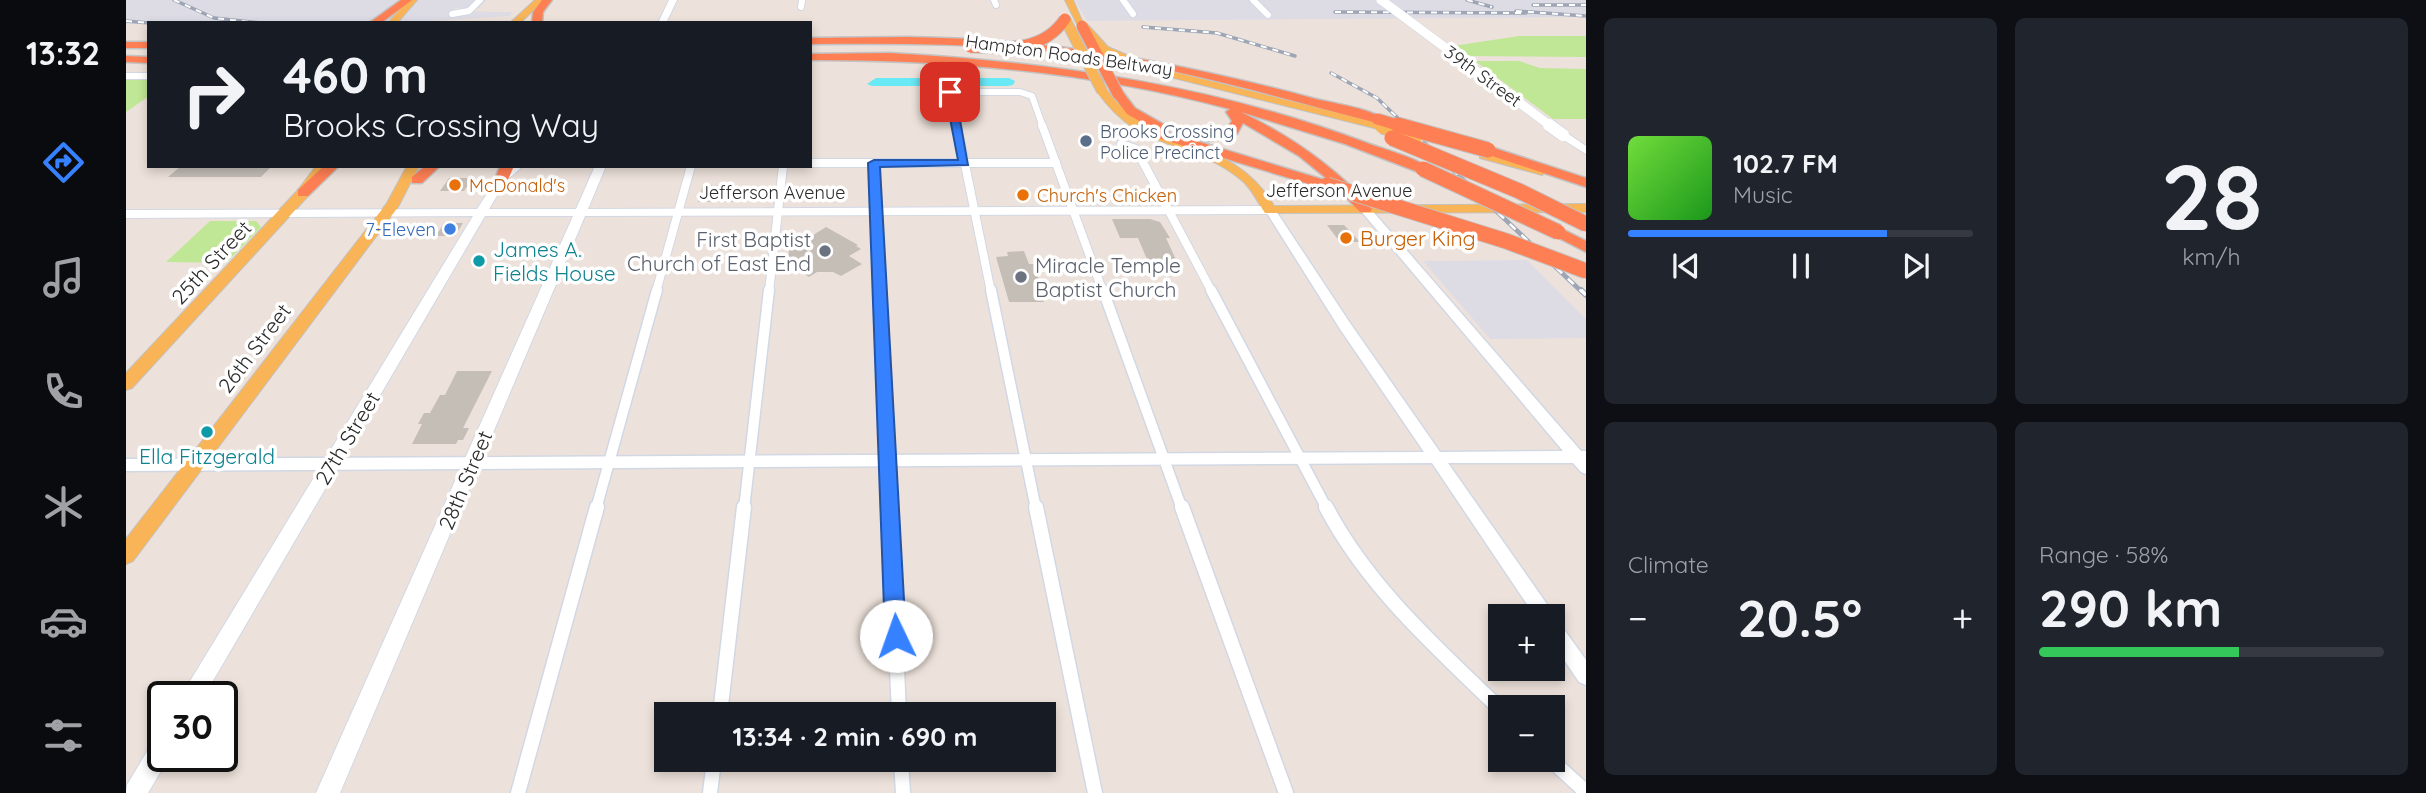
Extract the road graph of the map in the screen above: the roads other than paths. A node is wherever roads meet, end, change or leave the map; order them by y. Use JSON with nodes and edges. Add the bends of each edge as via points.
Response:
{"nodes":[{"id":1,"x":407,"y":0,"type":"edge"},
{"id":2,"x":413,"y":0,"type":"edge"},
{"id":3,"x":480,"y":0,"type":"edge"},
{"id":4,"x":540,"y":0,"type":"edge"},
{"id":5,"x":547,"y":0,"type":"edge"},
{"id":6,"x":673,"y":0,"type":"edge"},
{"id":7,"x":1069,"y":0,"type":"edge"},
{"id":8,"x":1076,"y":0,"type":"edge"},
{"id":9,"x":1124,"y":0,"type":"edge"},
{"id":10,"x":1252,"y":0,"type":"edge"},
{"id":11,"x":1381,"y":0,"type":"edge"},
{"id":12,"x":1059,"y":7,"type":"dead end"},
{"id":13,"x":404,"y":13,"type":"joint"},
{"id":14,"x":452,"y":14,"type":"dead end"},
{"id":15,"x":1133,"y":14,"type":"dead end"},
{"id":16,"x":1268,"y":15,"type":"dead end"},
{"id":17,"x":1065,"y":19,"type":"junction"},
{"id":18,"x":377,"y":21,"type":"edge"},
{"id":19,"x":396,"y":21,"type":"edge"},
{"id":20,"x":516,"y":21,"type":"edge"},
{"id":21,"x":537,"y":21,"type":"edge"},
{"id":22,"x":663,"y":21,"type":"edge"},
{"id":23,"x":1080,"y":23,"type":"junction"},
{"id":24,"x":128,"y":42,"type":"edge"},
{"id":25,"x":147,"y":43,"type":"edge"},
{"id":26,"x":812,"y":43,"type":"edge"},
{"id":27,"x":812,"y":43,"type":"edge"},
{"id":28,"x":812,"y":43,"type":"edge"},
{"id":29,"x":126,"y":54,"type":"edge"},
{"id":30,"x":147,"y":54,"type":"edge"},
{"id":31,"x":812,"y":54,"type":"edge"},
{"id":32,"x":812,"y":54,"type":"edge"},
{"id":33,"x":126,"y":59,"type":"edge"},
{"id":34,"x":147,"y":60,"type":"edge"},
{"id":35,"x":971,"y":60,"type":"junction"},
{"id":36,"x":1047,"y":61,"type":"junction"},
{"id":37,"x":812,"y":64,"type":"edge"},
{"id":38,"x":126,"y":76,"type":"edge"},
{"id":39,"x":147,"y":76,"type":"edge"},
{"id":40,"x":1144,"y":83,"type":"junction"},
{"id":41,"x":1266,"y":96,"type":"joint"},
{"id":42,"x":1233,"y":112,"type":"junction"},
{"id":43,"x":1140,"y":128,"type":"junction"},
{"id":44,"x":1384,"y":128,"type":"junction"},
{"id":45,"x":1121,"y":144,"type":"dead end"},
{"id":46,"x":1586,"y":151,"type":"edge"},
{"id":47,"x":812,"y":163,"type":"edge"},
{"id":48,"x":874,"y":163,"type":"junction"},
{"id":49,"x":964,"y":163,"type":"junction"},
{"id":50,"x":1056,"y":163,"type":"junction"},
{"id":51,"x":321,"y":168,"type":"edge"},
{"id":52,"x":329,"y":168,"type":"edge"},
{"id":53,"x":600,"y":168,"type":"edge"},
{"id":54,"x":690,"y":168,"type":"edge"},
{"id":55,"x":783,"y":168,"type":"edge"},
{"id":56,"x":415,"y":173,"type":"edge"},
{"id":57,"x":505,"y":173,"type":"edge"},
{"id":58,"x":1586,"y":183,"type":"edge"},
{"id":59,"x":303,"y":193,"type":"junction"},
{"id":60,"x":390,"y":208,"type":"junction"},
{"id":61,"x":1586,"y":208,"type":"edge"},
{"id":62,"x":1365,"y":209,"type":"junction"},
{"id":63,"x":1170,"y":210,"type":"junction"},
{"id":64,"x":1270,"y":210,"type":"junction"},
{"id":65,"x":876,"y":211,"type":"junction"},
{"id":66,"x":974,"y":211,"type":"junction"},
{"id":67,"x":1072,"y":211,"type":"junction"},
{"id":68,"x":581,"y":212,"type":"junction"},
{"id":69,"x":679,"y":212,"type":"junction"},
{"id":70,"x":777,"y":212,"type":"junction"},
{"id":71,"x":285,"y":213,"type":"junction"},
{"id":72,"x":482,"y":213,"type":"junction"},
{"id":73,"x":126,"y":214,"type":"edge"},
{"id":74,"x":1583,"y":231,"type":"edge"},
{"id":75,"x":1586,"y":247,"type":"edge"},
{"id":76,"x":1586,"y":271,"type":"edge"},
{"id":77,"x":126,"y":384,"type":"edge"},
{"id":78,"x":1437,"y":458,"type":"junction"},
{"id":79,"x":1300,"y":459,"type":"junction"},
{"id":80,"x":1163,"y":460,"type":"junction"},
{"id":81,"x":888,"y":461,"type":"junction"},
{"id":82,"x":1026,"y":461,"type":"junction"},
{"id":83,"x":1583,"y":461,"type":"edge"},
{"id":84,"x":332,"y":463,"type":"junction"},
{"id":85,"x":610,"y":463,"type":"junction"},
{"id":86,"x":749,"y":463,"type":"junction"},
{"id":87,"x":472,"y":464,"type":"junction"},
{"id":88,"x":194,"y":465,"type":"junction"},
{"id":89,"x":126,"y":466,"type":"edge"},
{"id":90,"x":126,"y":555,"type":"edge"},
{"id":91,"x":1537,"y":604,"type":"edge"},
{"id":92,"x":1565,"y":646,"type":"edge"},
{"id":93,"x":1586,"y":676,"type":"edge"},
{"id":94,"x":201,"y":681,"type":"edge"},
{"id":95,"x":1488,"y":697,"type":"edge"},
{"id":96,"x":721,"y":702,"type":"edge"},
{"id":97,"x":898,"y":702,"type":"edge"},
{"id":98,"x":148,"y":772,"type":"edge"},
{"id":99,"x":713,"y":772,"type":"edge"},
{"id":100,"x":902,"y":772,"type":"edge"},
{"id":101,"x":1564,"y":772,"type":"edge"},
{"id":102,"x":1586,"y":792,"type":"edge"},
{"id":103,"x":135,"y":793,"type":"edge"},
{"id":104,"x":328,"y":793,"type":"edge"},
{"id":105,"x":518,"y":793,"type":"edge"},
{"id":106,"x":710,"y":793,"type":"edge"},
{"id":107,"x":903,"y":793,"type":"edge"},
{"id":108,"x":1095,"y":793,"type":"edge"},
{"id":109,"x":1286,"y":793,"type":"edge"}],
"edges":[{"from":1,"to":18,"type":"highway"},
{"from":2,"to":13,"type":"main road"},
{"from":3,"to":14,"type":"street","via":[[469,10]]},
{"from":4,"to":20,"type":"main road"},
{"from":5,"to":21,"type":"highway"},
{"from":6,"to":22,"type":"main road"},
{"from":7,"to":23,"type":"main road"},
{"from":8,"to":23,"type":"main road"},
{"from":9,"to":15,"type":"street"},
{"from":10,"to":16,"type":"street"},
{"from":11,"to":46,"type":"main road","name":"39th Street","bridge":true},
{"from":12,"to":17,"type":"main road"},
{"from":13,"to":19,"type":"highway"},
{"from":17,"to":26,"type":"highway","bridge":true,"via":[[1056,33],[1036,43],[1009,47]]},
{"from":17,"to":43,"type":"main road","bridge":true,"via":[[1115,111]]},
{"from":23,"to":41,"type":"main road","bridge":true,"via":[[1105,51],[1142,67]]},
{"from":23,"to":42,"type":"highway","bridge":true,"via":[[1126,107],[1140,118],[1186,135],[1210,137],[1232,131],[1238,121]]},
{"from":24,"to":25,"type":"highway"},
{"from":27,"to":36,"type":"highway"},
{"from":28,"to":44,"type":"highway","via":[[972,42],[1097,54],[1200,73]]},
{"from":29,"to":30,"type":"highway"},
{"from":31,"to":36,"type":"highway","name":"Hampton Roads Beltway","via":[[917,51]]},
{"from":32,"to":35,"type":"highway","name":"Hampton Roads Beltway"},
{"from":33,"to":34,"type":"highway"},
{"from":35,"to":37,"type":"highway"},
{"from":35,"to":40,"type":"highway","name":"Hampton Roads Beltway"},
{"from":36,"to":74,"type":"highway","name":"Hampton Roads Beltway","via":[[1134,74],[1319,121],[1408,154]]},
{"from":38,"to":39,"type":"street"},
{"from":40,"to":42,"type":"highway"},
{"from":40,"to":75,"type":"highway","name":"Hampton Roads Beltway","bridge":true,"via":[[1279,117],[1423,169]]},
{"from":41,"to":44,"type":"highway"},
{"from":42,"to":62,"type":"highway","via":[[1321,164]]},
{"from":43,"to":64,"type":"main road","via":[[1237,170]]},
{"from":43,"to":76,"type":"highway","bridge":true,"via":[[1482,233]]},
{"from":44,"to":58,"type":"highway","bridge":true},
{"from":44,"to":74,"type":"highway","bridge":true,"via":[[1519,191]]},
{"from":45,"to":63,"type":"street","via":[[1136,149]]},
{"from":47,"to":48,"type":"street"},
{"from":48,"to":49,"type":"street"},
{"from":48,"to":65,"type":"street"},
{"from":49,"to":50,"type":"street"},
{"from":49,"to":50,"type":"street","via":[[950,92],[1032,96]]},
{"from":49,"to":66,"type":"street"},
{"from":50,"to":67,"type":"street"},
{"from":51,"to":59,"type":"main road","name":"25th Street"},
{"from":52,"to":59,"type":"highway"},
{"from":53,"to":68,"type":"main road","name":"28th Street"},
{"from":54,"to":69,"type":"street"},
{"from":55,"to":70,"type":"street"},
{"from":56,"to":60,"type":"main road","name":"26th Street"},
{"from":57,"to":72,"type":"main road","name":"27th Street"},
{"from":59,"to":71,"type":"main road","name":"25th Street"},
{"from":60,"to":71,"type":"main road","name":"Jefferson Avenue"},
{"from":60,"to":72,"type":"main road","name":"Jefferson Avenue"},
{"from":60,"to":88,"type":"main road","name":"26th Street"},
{"from":61,"to":62,"type":"main road","name":"Jefferson Avenue"},
{"from":62,"to":64,"type":"main road","name":"Jefferson Avenue"},
{"from":62,"to":83,"type":"street"},
{"from":63,"to":64,"type":"main road","name":"Jefferson Avenue"},
{"from":63,"to":67,"type":"main road","name":"Jefferson Avenue"},
{"from":63,"to":79,"type":"street"},
{"from":64,"to":78,"type":"street"},
{"from":65,"to":66,"type":"main road","name":"Jefferson Avenue"},
{"from":65,"to":70,"type":"main road","name":"Jefferson Avenue"},
{"from":65,"to":81,"type":"street"},
{"from":66,"to":67,"type":"main road","name":"Jefferson Avenue"},
{"from":66,"to":82,"type":"street"},
{"from":67,"to":80,"type":"street"},
{"from":68,"to":69,"type":"main road","name":"Jefferson Avenue"},
{"from":68,"to":72,"type":"main road","name":"Jefferson Avenue"},
{"from":68,"to":87,"type":"main road","name":"28th Street"},
{"from":69,"to":70,"type":"main road","name":"Jefferson Avenue"},
{"from":69,"to":85,"type":"street"},
{"from":70,"to":86,"type":"street"},
{"from":71,"to":73,"type":"main road","name":"Jefferson Avenue"},
{"from":71,"to":77,"type":"main road","name":"25th Street"},
{"from":72,"to":84,"type":"main road","name":"27th Street"},
{"from":78,"to":79,"type":"street"},
{"from":78,"to":83,"type":"street"},
{"from":78,"to":91,"type":"street"},
{"from":79,"to":80,"type":"street"},
{"from":79,"to":95,"type":"street","via":[[1341,536],[1377,586]]},
{"from":80,"to":82,"type":"street"},
{"from":80,"to":109,"type":"street"},
{"from":81,"to":82,"type":"street"},
{"from":81,"to":86,"type":"street"},
{"from":81,"to":97,"type":"street"},
{"from":82,"to":108,"type":"street"},
{"from":84,"to":87,"type":"street"},
{"from":84,"to":88,"type":"street"},
{"from":84,"to":94,"type":"main road","name":"27th Street"},
{"from":85,"to":86,"type":"street"},
{"from":85,"to":87,"type":"street"},
{"from":85,"to":105,"type":"street"},
{"from":86,"to":96,"type":"street"},
{"from":87,"to":104,"type":"main road","name":"28th Street"},
{"from":88,"to":89,"type":"street"},
{"from":88,"to":90,"type":"main road","name":"26th Street"},
{"from":92,"to":93,"type":"street"},
{"from":98,"to":103,"type":"main road"},
{"from":99,"to":106,"type":"street"},
{"from":100,"to":107,"type":"street"},
{"from":101,"to":102,"type":"street"}]}
